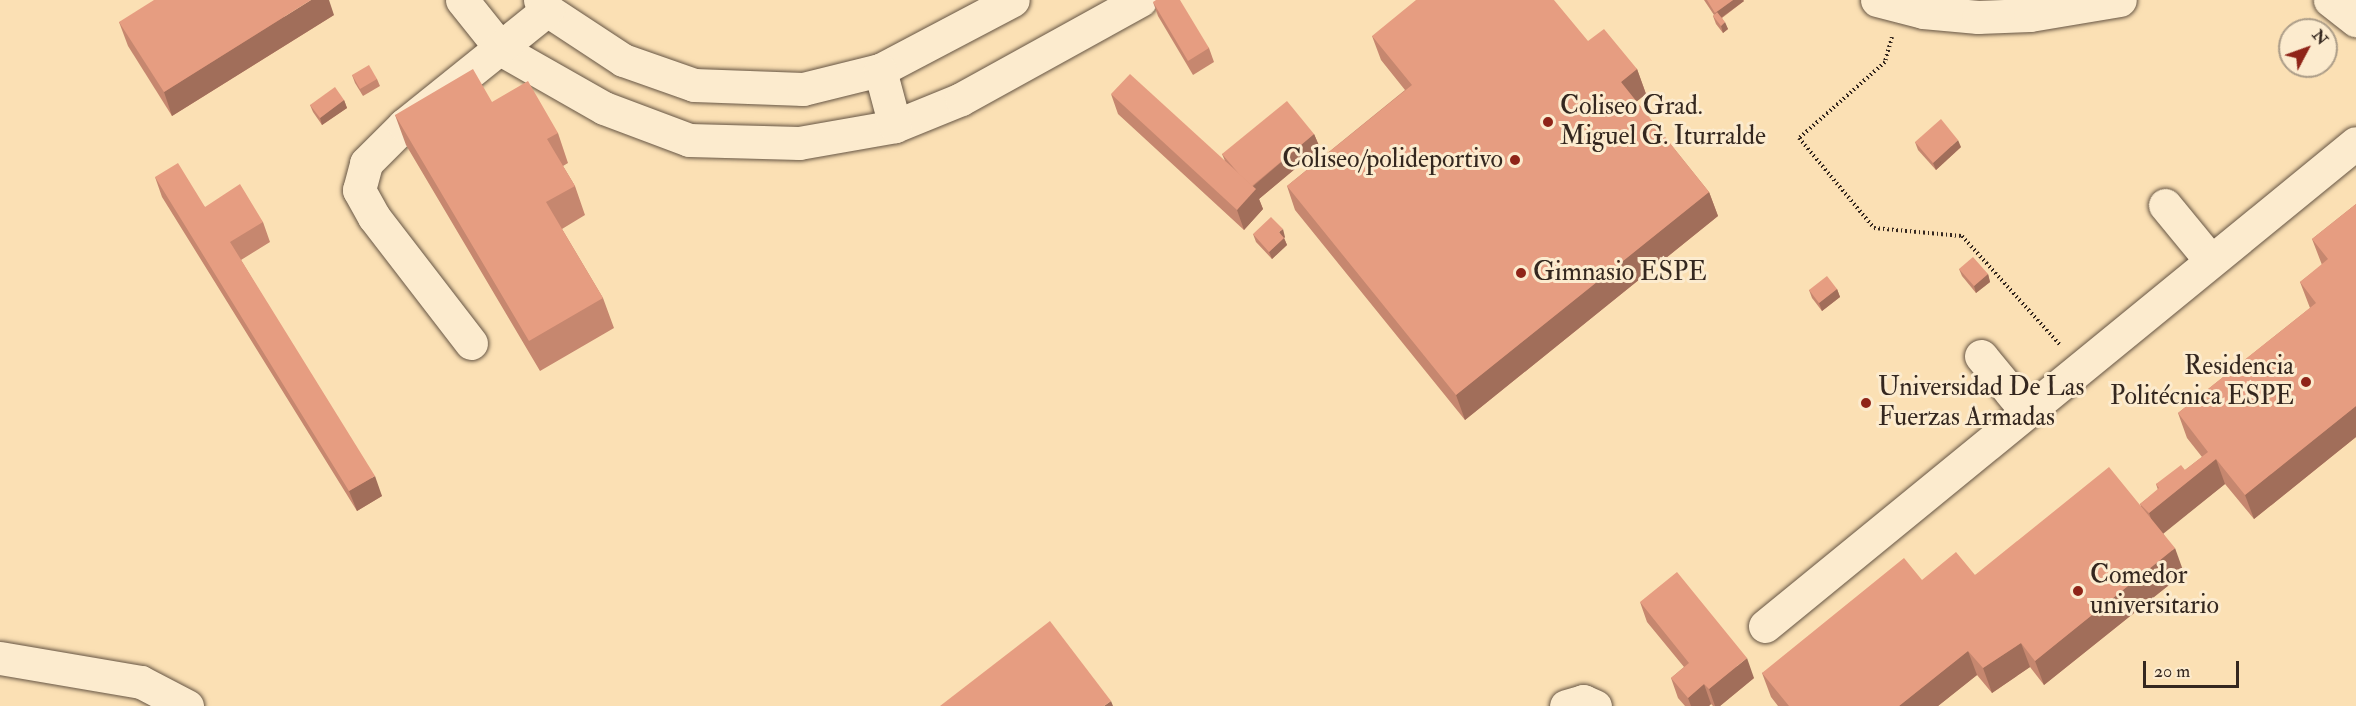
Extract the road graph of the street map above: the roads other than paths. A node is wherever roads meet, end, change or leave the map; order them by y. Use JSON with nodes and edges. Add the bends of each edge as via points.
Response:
{"nodes":[{"id":1,"x":462,"y":0,"type":"edge"},
{"id":2,"x":1013,"y":0,"type":"edge"},
{"id":3,"x":1140,"y":0,"type":"edge"},
{"id":4,"x":2120,"y":0,"type":"edge"},
{"id":5,"x":2330,"y":0,"type":"edge"},
{"id":6,"x":1889,"y":3,"type":"edge"},
{"id":7,"x":544,"y":5,"type":"edge"},
{"id":8,"x":2356,"y":20,"type":"edge"},
{"id":9,"x":502,"y":50,"type":"junction"},
{"id":10,"x":880,"y":69,"type":"junction"},
{"id":11,"x":895,"y":126,"type":"junction"},
{"id":12,"x":2356,"y":143,"type":"edge"},
{"id":13,"x":2165,"y":206,"type":"dead end"},
{"id":14,"x":2211,"y":261,"type":"junction"},
{"id":15,"x":471,"y":343,"type":"dead end"},
{"id":16,"x":1981,"y":356,"type":"dead end"},
{"id":17,"x":2026,"y":412,"type":"junction"},
{"id":18,"x":1765,"y":626,"type":"dead end"},
{"id":19,"x":0,"y":658,"type":"edge"},
{"id":20,"x":187,"y":706,"type":"edge"},
{"id":21,"x":1566,"y":706,"type":"edge"},
{"id":22,"x":1595,"y":706,"type":"edge"}],
"edges":[{"from":1,"to":9,"type":"lane"},
{"from":2,"to":10,"type":"lane"},
{"from":3,"to":11,"type":"lane","via":[[962,99]]},
{"from":4,"to":6,"type":"lane","via":[[2030,15],[1978,17]]},
{"from":5,"to":8,"type":"lane"},
{"from":7,"to":9,"type":"lane"},
{"from":7,"to":10,"type":"lane","via":[[623,60],[694,85],[803,89]]},
{"from":9,"to":11,"type":"lane","via":[[604,108],[689,140],[799,142]]},
{"from":9,"to":15,"type":"lane","via":[[404,125],[366,163],[359,190],[374,217]]},
{"from":10,"to":11,"type":"lane"},
{"from":12,"to":14,"type":"lane"},
{"from":13,"to":14,"type":"lane"},
{"from":14,"to":17,"type":"lane"},
{"from":16,"to":17,"type":"lane"},
{"from":17,"to":18,"type":"lane"},
{"from":19,"to":20,"type":"lane","via":[[141,682]]},
{"from":21,"to":22,"type":"lane","via":[[1583,701]]}]}
